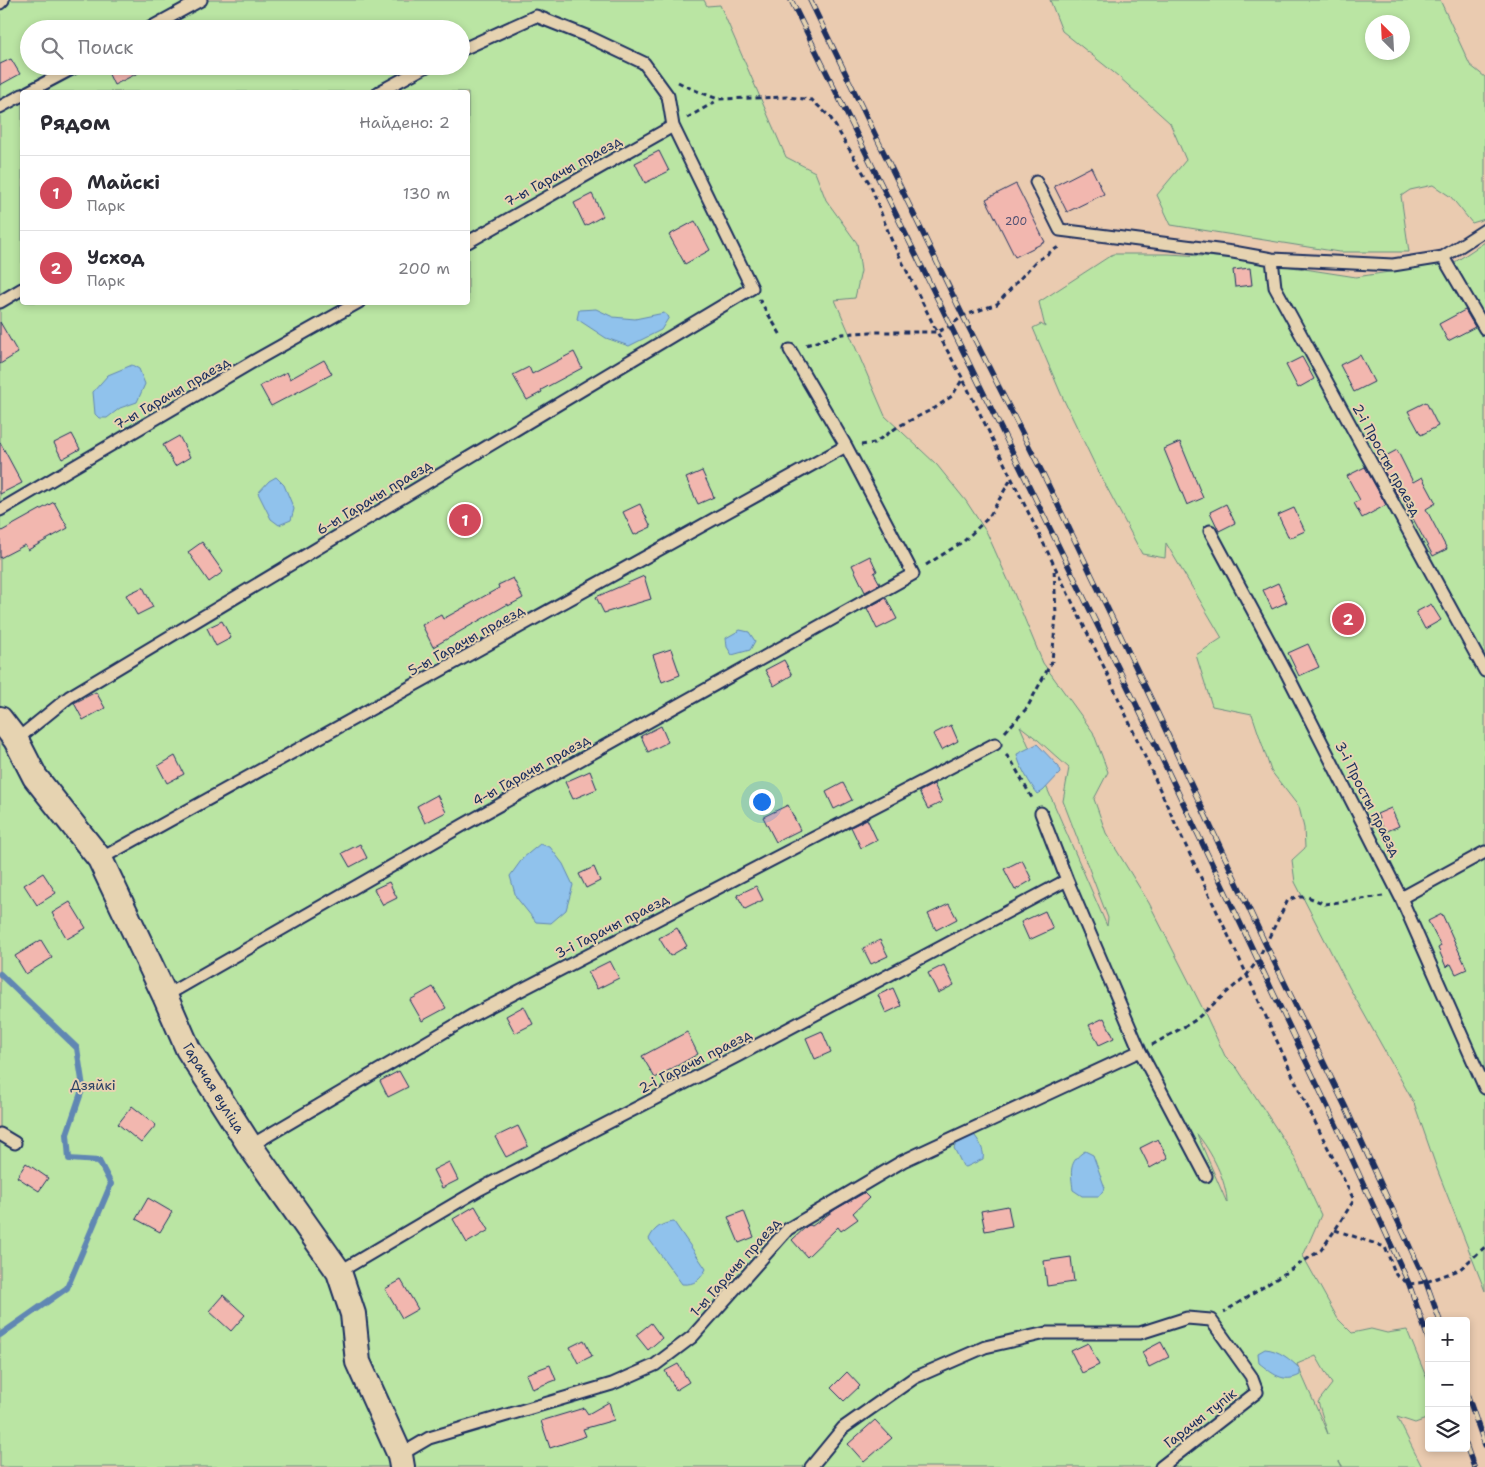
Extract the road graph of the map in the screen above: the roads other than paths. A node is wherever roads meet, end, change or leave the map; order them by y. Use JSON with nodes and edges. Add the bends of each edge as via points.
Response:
{"nodes":[{"id":1,"x":4,"y":0,"type":"edge"},
{"id":2,"x":201,"y":0,"type":"edge"},
{"id":3,"x":0,"y":3,"type":"edge"},
{"id":4,"x":164,"y":20,"type":"edge"},
{"id":5,"x":470,"y":46,"type":"edge"},
{"id":6,"x":60,"y":75,"type":"edge"},
{"id":7,"x":410,"y":75,"type":"edge"},
{"id":8,"x":32,"y":90,"type":"edge"},
{"id":9,"x":383,"y":90,"type":"edge"},
{"id":10,"x":20,"y":96,"type":"edge"},
{"id":11,"x":0,"y":107,"type":"edge"},
{"id":12,"x":672,"y":126,"type":"junction"},
{"id":13,"x":1036,"y":182,"type":"dead end"},
{"id":14,"x":1485,"y":230,"type":"edge"},
{"id":15,"x":470,"y":241,"type":"edge"},
{"id":16,"x":1444,"y":257,"type":"junction"},
{"id":17,"x":1272,"y":259,"type":"junction"},
{"id":18,"x":20,"y":290,"type":"edge"},
{"id":19,"x":0,"y":302,"type":"edge"},
{"id":20,"x":354,"y":305,"type":"edge"},
{"id":21,"x":1485,"y":329,"type":"edge"},
{"id":22,"x":790,"y":350,"type":"road end"},
{"id":23,"x":846,"y":446,"type":"junction"},
{"id":24,"x":0,"y":510,"type":"edge"},
{"id":25,"x":1210,"y":530,"type":"dead end"},
{"id":26,"x":1485,"y":671,"type":"edge"},
{"id":27,"x":0,"y":719,"type":"edge"},
{"id":28,"x":16,"y":740,"type":"junction"},
{"id":29,"x":995,"y":744,"type":"road end"},
{"id":30,"x":1041,"y":813,"type":"road end"},
{"id":31,"x":1485,"y":852,"type":"edge"},
{"id":32,"x":100,"y":859,"type":"junction"},
{"id":33,"x":1067,"y":880,"type":"junction"},
{"id":34,"x":1401,"y":898,"type":"junction"},
{"id":35,"x":165,"y":996,"type":"junction"},
{"id":36,"x":1140,"y":1051,"type":"junction"},
{"id":37,"x":1485,"y":1088,"type":"edge"},
{"id":38,"x":0,"y":1134,"type":"edge"},
{"id":39,"x":15,"y":1143,"type":"dead end"},
{"id":40,"x":250,"y":1146,"type":"junction"},
{"id":41,"x":1206,"y":1176,"type":"dead end"},
{"id":42,"x":339,"y":1272,"type":"junction"},
{"id":43,"x":401,"y":1461,"type":"edge"},
{"id":44,"x":810,"y":1467,"type":"edge"},
{"id":45,"x":1161,"y":1467,"type":"edge"}],
"edges":[{"from":1,"to":3,"type":"lane"},
{"from":2,"to":4,"type":"lane"},
{"from":5,"to":12,"type":"lane","via":[[536,16],[589,37],[644,63],[668,96]]},
{"from":6,"to":8,"type":"lane"},
{"from":7,"to":9,"type":"lane"},
{"from":10,"to":11,"type":"lane"},
{"from":12,"to":15,"type":"lane","name":"7-ы Гарачы праезд"},
{"from":12,"to":28,"type":"lane","name":"6-ы Гарачы праезд","via":[[752,288],[69,697]]},
{"from":13,"to":17,"type":"lane","via":[[1060,230]]},
{"from":14,"to":16,"type":"lane"},
{"from":16,"to":17,"type":"lane","via":[[1393,265]]},
{"from":16,"to":21,"type":"lane"},
{"from":17,"to":26,"type":"lane","name":"2-і Просты праезд","via":[[1275,287]]},
{"from":18,"to":19,"type":"lane"},
{"from":20,"to":24,"type":"lane","name":"7-ы Гарачы праезд"},
{"from":22,"to":23,"type":"lane"},
{"from":23,"to":32,"type":"lane","name":"5-ы Гарачы праезд"},
{"from":23,"to":35,"type":"lane","name":"4-ы Гарачы праезд","via":[[913,574]]},
{"from":25,"to":34,"type":"lane","name":"3-і Просты праезд"},
{"from":27,"to":28,"type":"street","name":"Гарачая вуліца"},
{"from":28,"to":32,"type":"street","name":"Гарачая вуліца","via":[[35,777]]},
{"from":29,"to":40,"type":"lane","name":"3-і Гарачы праезд","via":[[471,1016]]},
{"from":30,"to":33,"type":"lane"},
{"from":31,"to":34,"type":"lane"},
{"from":32,"to":35,"type":"street","name":"Гарачая вуліца"},
{"from":33,"to":36,"type":"lane"},
{"from":33,"to":42,"type":"lane","name":"2-і Гарачы праезд","via":[[480,1189]]},
{"from":34,"to":37,"type":"lane","name":"3-і Просты праезд"},
{"from":35,"to":40,"type":"street","name":"Гарачая вуліца","via":[[188,1049]]},
{"from":36,"to":41,"type":"lane"},
{"from":36,"to":43,"type":"lane","name":"1-ы Гарачы праезд","via":[[903,1161],[788,1229],[692,1337],[655,1365],[612,1384],[429,1438]]},
{"from":38,"to":39,"type":"lane"},
{"from":40,"to":42,"type":"street","name":"Гарачая вуліца"},
{"from":42,"to":43,"type":"street","name":"Гарачая вуліца","via":[[353,1314],[358,1362]]},
{"from":44,"to":45,"type":"lane","name":"Гарачы тупік","via":[[843,1428],[914,1378],[985,1347],[1046,1333],[1140,1333],[1187,1318],[1210,1320],[1251,1376],[1257,1392]]}]}
